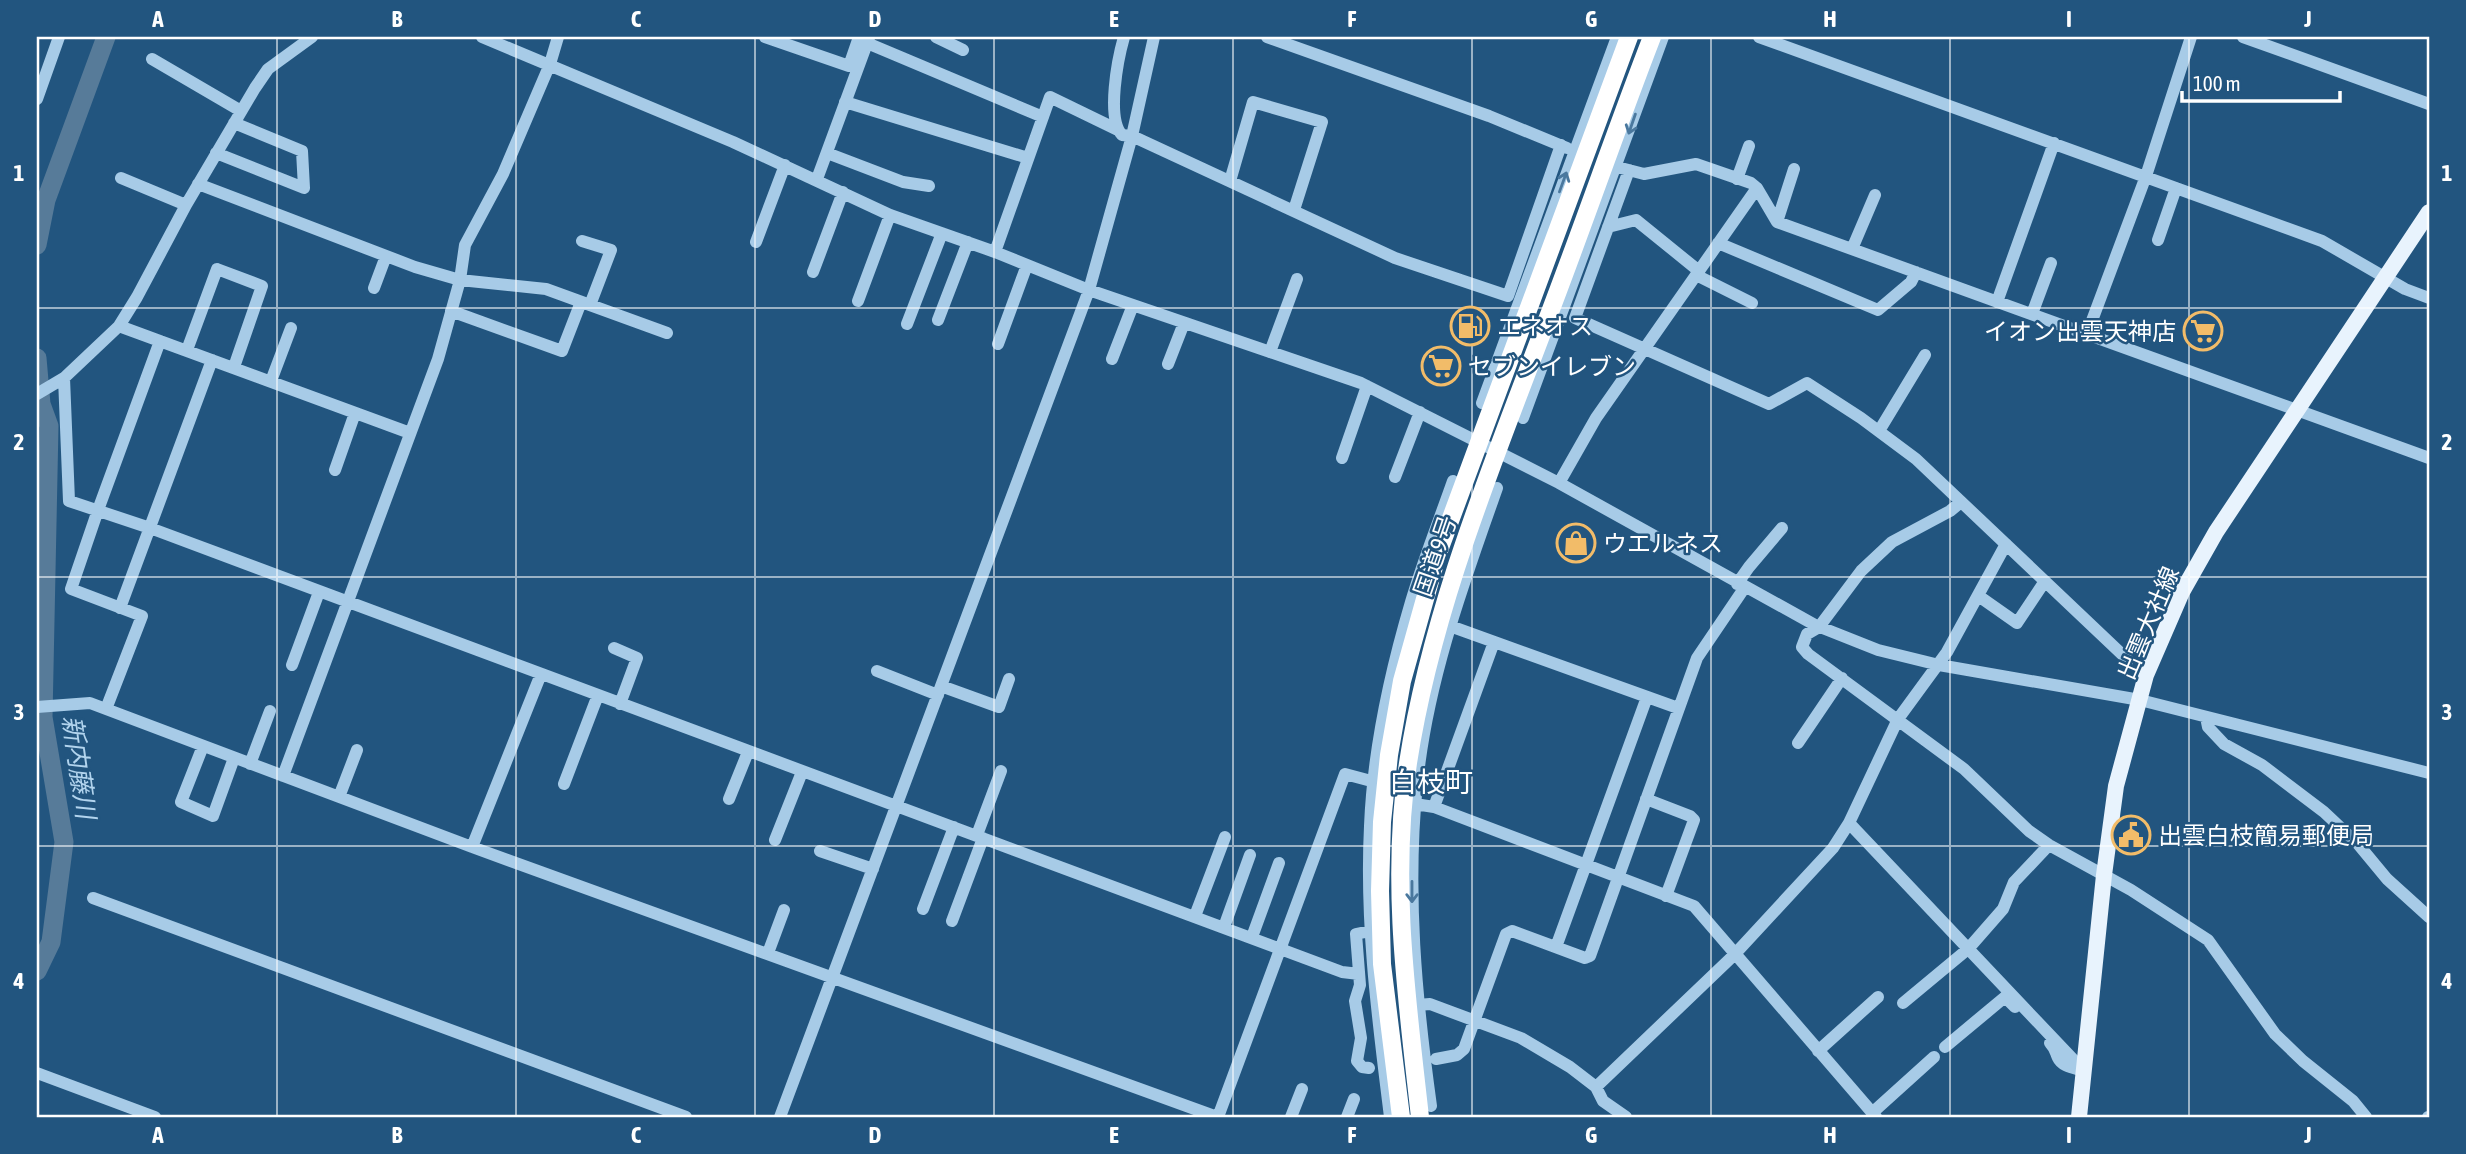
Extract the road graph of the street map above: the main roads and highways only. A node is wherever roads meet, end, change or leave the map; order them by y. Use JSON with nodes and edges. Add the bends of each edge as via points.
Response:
{"nodes":[{"id":1,"x":1629,"y":37,"type":"edge"},
{"id":2,"x":1652,"y":37,"type":"edge"},
{"id":3,"x":2429,"y":212,"type":"edge"},
{"id":4,"x":1425,"y":1112,"type":"edge"},
{"id":5,"x":1393,"y":1117,"type":"edge"},
{"id":6,"x":2079,"y":1117,"type":"edge"}],
"edges":[{"from":1,"to":5,"type":"highway","name":"国道9号","via":[[1430,562],[1402,681],[1389,755],[1380,891]]},
{"from":2,"to":4,"type":"highway","name":"国道9号","via":[[1638,89],[1496,449],[1441,615],[1416,720],[1402,829],[1401,923],[1413,1055]]},
{"from":3,"to":6,"type":"main road","name":"出雲大社線","via":[[2216,532],[2182,592],[2146,675],[2116,786]]}]}
